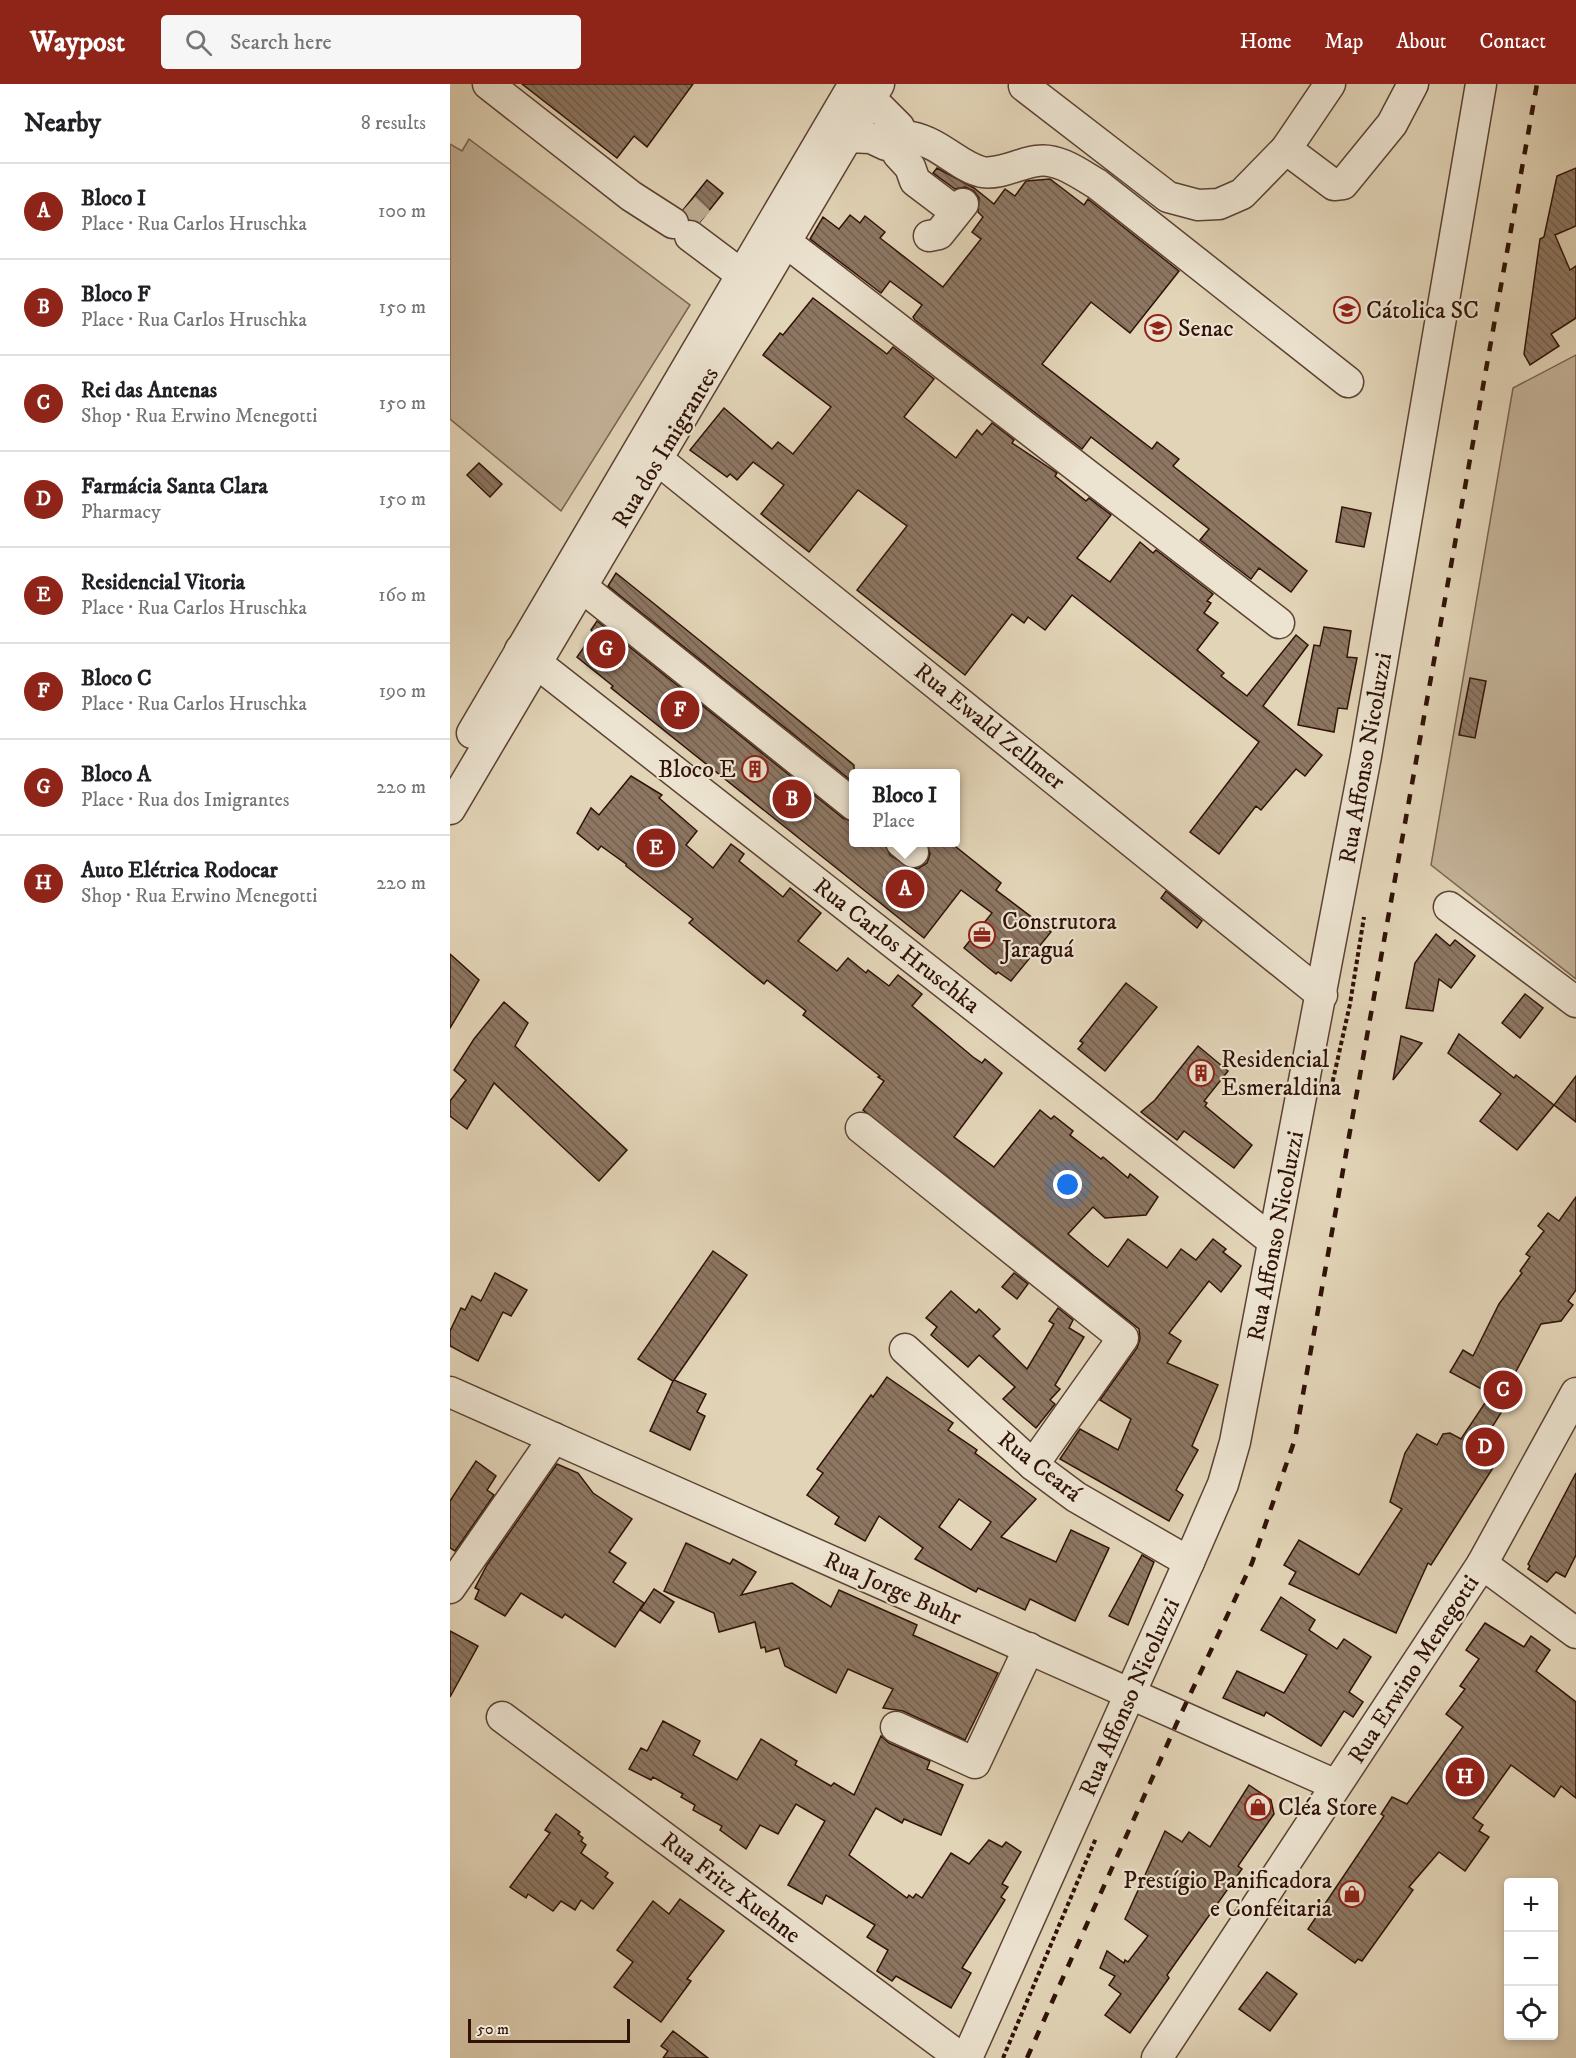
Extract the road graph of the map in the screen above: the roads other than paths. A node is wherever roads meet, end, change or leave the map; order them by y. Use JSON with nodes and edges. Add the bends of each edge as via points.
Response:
{"nodes":[{"id":1,"x":488,"y":84,"type":"edge"},
{"id":2,"x":511,"y":84,"type":"edge"},
{"id":3,"x":1330,"y":84,"type":"edge"},
{"id":4,"x":1413,"y":84,"type":"edge"},
{"id":5,"x":1481,"y":84,"type":"edge"},
{"id":6,"x":1023,"y":86,"type":"dead end"},
{"id":7,"x":862,"y":91,"type":"edge"},
{"id":8,"x":847,"y":137,"type":"junction"},
{"id":9,"x":899,"y":141,"type":"junction"},
{"id":10,"x":1286,"y":149,"type":"junction"},
{"id":11,"x":968,"y":195,"type":"junction"},
{"id":12,"x":687,"y":222,"type":"junction"},
{"id":13,"x":929,"y":236,"type":"dead end"},
{"id":14,"x":787,"y":243,"type":"junction"},
{"id":15,"x":751,"y":272,"type":"junction"},
{"id":16,"x":1348,"y":382,"type":"dead end"},
{"id":17,"x":657,"y":459,"type":"junction"},
{"id":18,"x":582,"y":587,"type":"junction"},
{"id":19,"x":1279,"y":622,"type":"dead end"},
{"id":20,"x":529,"y":656,"type":"junction"},
{"id":21,"x":453,"y":788,"type":"edge"},
{"id":22,"x":849,"y":801,"type":"edge"},
{"id":23,"x":1449,"y":907,"type":"dead end"},
{"id":24,"x":1322,"y":995,"type":"junction"},
{"id":25,"x":1576,"y":1002,"type":"edge"},
{"id":26,"x":861,"y":1128,"type":"dead end"},
{"id":27,"x":1273,"y":1241,"type":"junction"},
{"id":28,"x":905,"y":1349,"type":"dead end"},
{"id":29,"x":450,"y":1392,"type":"edge"},
{"id":30,"x":1575,"y":1397,"type":"edge"},
{"id":31,"x":554,"y":1438,"type":"junction"},
{"id":32,"x":1033,"y":1465,"type":"junction"},
{"id":33,"x":1189,"y":1562,"type":"junction"},
{"id":34,"x":1482,"y":1564,"type":"junction"},
{"id":35,"x":450,"y":1588,"type":"edge"},
{"id":36,"x":1576,"y":1633,"type":"edge"},
{"id":37,"x":1029,"y":1648,"type":"junction"},
{"id":38,"x":1131,"y":1694,"type":"junction"},
{"id":39,"x":502,"y":1717,"type":"dead end"},
{"id":40,"x":896,"y":1727,"type":"dead end"},
{"id":41,"x":1336,"y":1785,"type":"junction"},
{"id":42,"x":961,"y":2058,"type":"edge"},
{"id":43,"x":967,"y":2058,"type":"edge"},
{"id":44,"x":1157,"y":2058,"type":"edge"}],
"edges":[{"from":1,"to":12,"type":"street","via":[[631,195]]},
{"from":2,"to":12,"type":"street"},
{"from":3,"to":10,"type":"street"},
{"from":4,"to":10,"type":"street","via":[[1392,124],[1343,184],[1334,185]]},
{"from":5,"to":24,"type":"street","name":"Rua Affonso Nicoluzzi"},
{"from":6,"to":10,"type":"street","via":[[1168,196],[1198,205],[1220,204],[1242,194]]},
{"from":7,"to":8,"type":"street","name":"Rua dos Imigrantes"},
{"from":7,"to":9,"type":"street","via":[[879,107]]},
{"from":7,"to":15,"type":"street","name":"Rua dos Imigrantes"},
{"from":8,"to":9,"type":"street"},
{"from":8,"to":14,"type":"street","name":"Rua dos Imigrantes"},
{"from":9,"to":11,"type":"street","via":[[928,140]]},
{"from":9,"to":11,"type":"street","via":[[915,181]]},
{"from":11,"to":13,"type":"street","via":[[939,234]]},
{"from":11,"to":16,"type":"street","via":[[1018,156],[1057,163],[1097,184]]},
{"from":12,"to":15,"type":"street"},
{"from":14,"to":15,"type":"street","name":"Rua dos Imigrantes"},
{"from":14,"to":19,"type":"street"},
{"from":15,"to":17,"type":"street","name":"Rua dos Imigrantes"},
{"from":15,"to":20,"type":"street","name":"Rua dos Imigrantes"},
{"from":17,"to":18,"type":"street","name":"Rua dos Imigrantes"},
{"from":17,"to":24,"type":"street","name":"Rua Ewald Zellmer"},
{"from":18,"to":20,"type":"street","name":"Rua dos Imigrantes"},
{"from":18,"to":22,"type":"street"},
{"from":20,"to":21,"type":"street","name":"Rua dos Imigrantes"},
{"from":20,"to":27,"type":"street","name":"Rua Carlos Hruschka"},
{"from":23,"to":25,"type":"street"},
{"from":24,"to":27,"type":"street","name":"Rua Affonso Nicoluzzi"},
{"from":26,"to":32,"type":"street","via":[[1123,1338]]},
{"from":27,"to":33,"type":"street","name":"Rua Affonso Nicoluzzi","via":[[1235,1442],[1223,1484]]},
{"from":28,"to":32,"type":"street","name":"Rua Ceará"},
{"from":29,"to":31,"type":"street","name":"Rua Jorge Buhr"},
{"from":30,"to":34,"type":"street","name":"Rua Erwino Menegotti"},
{"from":31,"to":35,"type":"street"},
{"from":31,"to":37,"type":"street","name":"Rua Jorge Buhr"},
{"from":32,"to":33,"type":"street","name":"Rua Ceará","via":[[1076,1497]]},
{"from":33,"to":38,"type":"street","name":"Rua Affonso Nicoluzzi"},
{"from":34,"to":36,"type":"street"},
{"from":34,"to":41,"type":"street","name":"Rua Erwino Menegotti"},
{"from":37,"to":38,"type":"street","name":"Rua Jorge Buhr"},
{"from":37,"to":40,"type":"street","via":[[975,1762]]},
{"from":38,"to":41,"type":"street","name":"Rua Jorge Buhr"},
{"from":38,"to":43,"type":"street","name":"Rua Affonso Nicoluzzi"},
{"from":39,"to":42,"type":"street","name":"Rua Fritz Kuehne"},
{"from":41,"to":44,"type":"street","name":"Rua Erwino Menegotti"}]}
